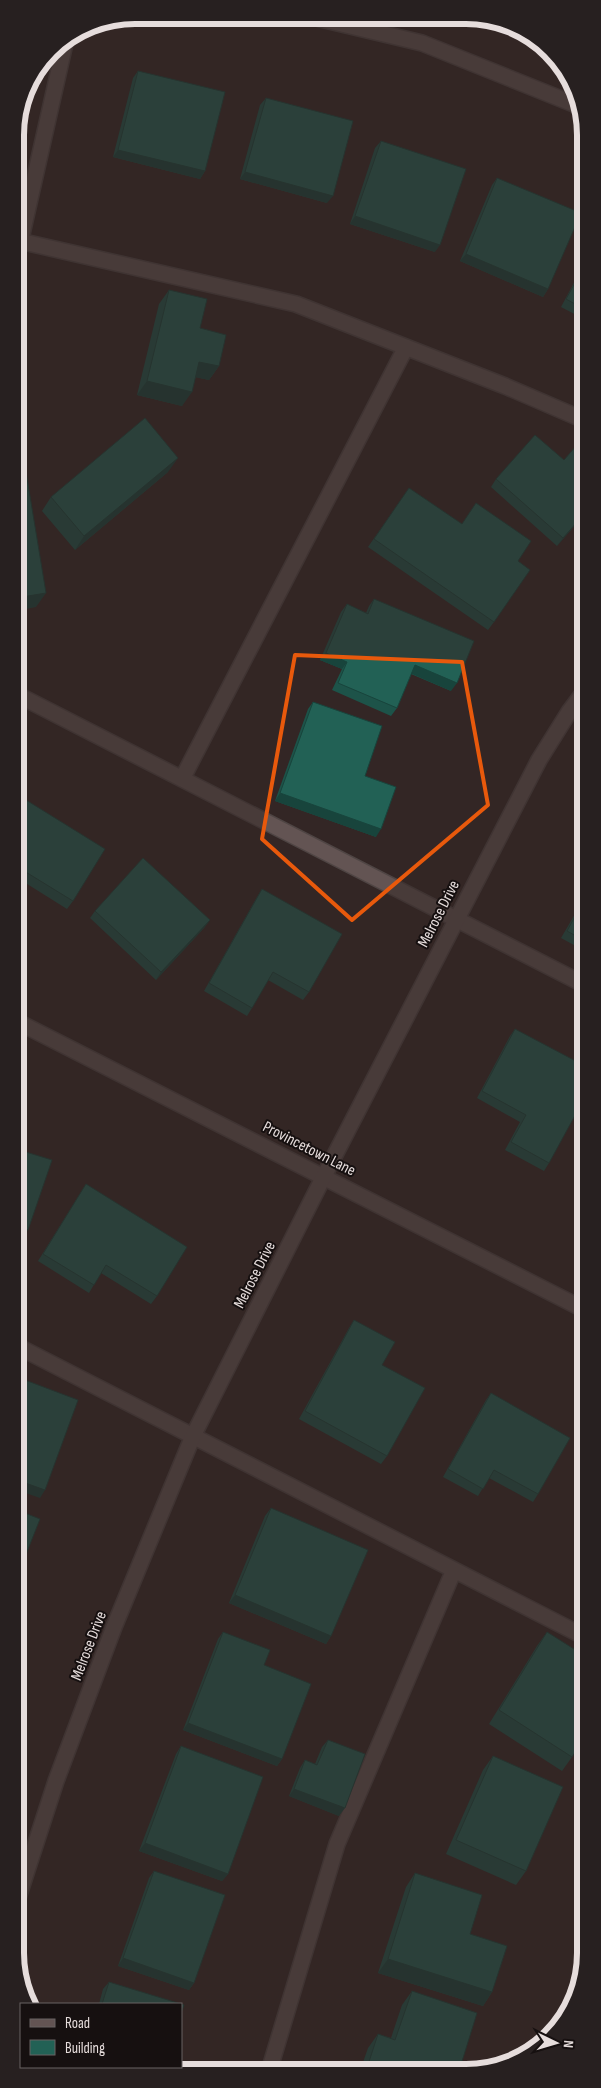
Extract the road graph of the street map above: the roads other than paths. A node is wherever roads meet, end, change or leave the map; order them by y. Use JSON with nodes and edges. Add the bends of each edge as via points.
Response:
{"nodes":[{"id":1,"x":342,"y":24,"type":"edge"},
{"id":2,"x":63,"y":50,"type":"edge"},
{"id":3,"x":572,"y":103,"type":"edge"},
{"id":4,"x":24,"y":215,"type":"edge"},
{"id":5,"x":24,"y":241,"type":"edge"},
{"id":6,"x":406,"y":347,"type":"junction"},
{"id":7,"x":577,"y":417,"type":"edge"},
{"id":8,"x":24,"y":698,"type":"edge"},
{"id":9,"x":577,"y":701,"type":"edge"},
{"id":10,"x":182,"y":779,"type":"junction"},
{"id":11,"x":456,"y":919,"type":"junction"},
{"id":12,"x":577,"y":981,"type":"edge"},
{"id":13,"x":24,"y":1025,"type":"edge"},
{"id":14,"x":324,"y":1176,"type":"junction"},
{"id":15,"x":577,"y":1306,"type":"edge"},
{"id":16,"x":24,"y":1350,"type":"edge"},
{"id":17,"x":193,"y":1436,"type":"junction"},
{"id":18,"x":454,"y":1570,"type":"junction"},
{"id":19,"x":577,"y":1633,"type":"edge"},
{"id":20,"x":24,"y":1879,"type":"edge"},
{"id":21,"x":271,"y":2064,"type":"edge"}],
"edges":[{"from":1,"to":3,"type":"street","via":[[422,43]]},
{"from":2,"to":4,"type":"street"},
{"from":5,"to":6,"type":"street","via":[[296,304]]},
{"from":6,"to":7,"type":"street"},
{"from":6,"to":10,"type":"street"},
{"from":8,"to":10,"type":"street"},
{"from":9,"to":11,"type":"street","name":"Melrose Drive","via":[[539,760]]},
{"from":10,"to":11,"type":"street"},
{"from":11,"to":12,"type":"street"},
{"from":11,"to":14,"type":"street","name":"Melrose Drive"},
{"from":13,"to":14,"type":"street","name":"Provincetown Lane"},
{"from":14,"to":15,"type":"street","name":"Provincetown Lane"},
{"from":14,"to":17,"type":"street","name":"Melrose Drive"},
{"from":16,"to":17,"type":"street"},
{"from":17,"to":18,"type":"street"},
{"from":17,"to":20,"type":"street","name":"Melrose Drive","via":[[114,1627],[56,1781]]},
{"from":18,"to":19,"type":"street"},
{"from":18,"to":21,"type":"street","via":[[337,1844]]}]}
